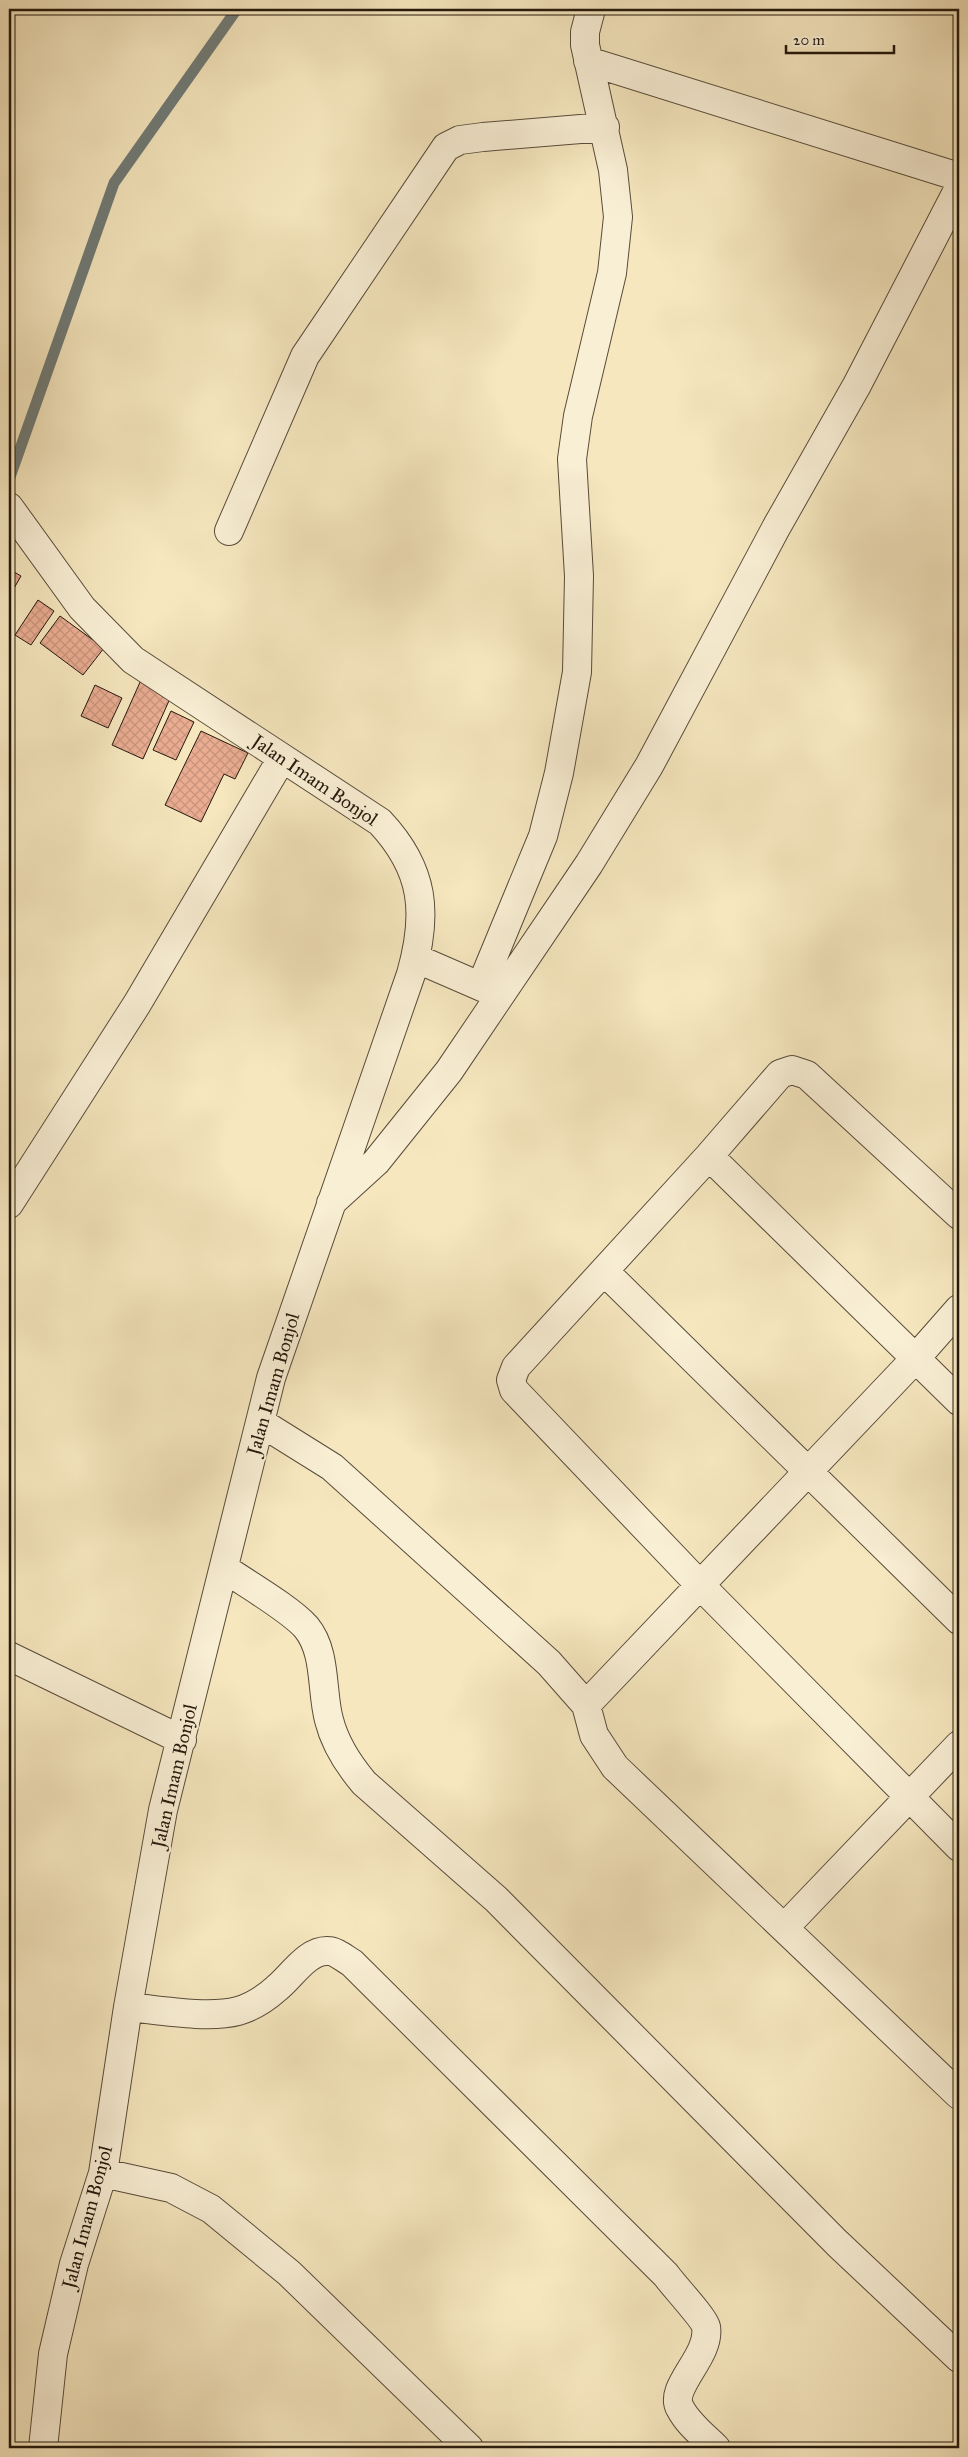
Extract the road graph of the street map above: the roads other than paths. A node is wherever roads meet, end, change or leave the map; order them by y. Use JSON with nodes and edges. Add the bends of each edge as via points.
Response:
{"nodes":[{"id":1,"x":591,"y":9,"type":"edge"},
{"id":2,"x":588,"y":61,"type":"junction"},
{"id":3,"x":605,"y":127,"type":"junction"},
{"id":4,"x":959,"y":177,"type":"edge"},
{"id":5,"x":959,"y":188,"type":"edge"},
{"id":6,"x":9,"y":507,"type":"edge"},
{"id":7,"x":229,"y":531,"type":"dead end"},
{"id":8,"x":282,"y":758,"type":"junction"},
{"id":9,"x":415,"y":958,"type":"junction"},
{"id":10,"x":491,"y":991,"type":"junction"},
{"id":11,"x":709,"y":1156,"type":"junction"},
{"id":12,"x":9,"y":1204,"type":"edge"},
{"id":13,"x":330,"y":1204,"type":"junction"},
{"id":14,"x":959,"y":1215,"type":"edge"},
{"id":15,"x":604,"y":1271,"type":"junction"},
{"id":16,"x":959,"y":1309,"type":"edge"},
{"id":17,"x":915,"y":1359,"type":"junction"},
{"id":18,"x":959,"y":1401,"type":"edge"},
{"id":19,"x":260,"y":1422,"type":"junction"},
{"id":20,"x":808,"y":1472,"type":"junction"},
{"id":21,"x":225,"y":1569,"type":"junction"},
{"id":22,"x":700,"y":1585,"type":"junction"},
{"id":23,"x":959,"y":1620,"type":"edge"},
{"id":24,"x":9,"y":1656,"type":"edge"},
{"id":25,"x":586,"y":1705,"type":"junction"},
{"id":26,"x":182,"y":1740,"type":"junction"},
{"id":27,"x":959,"y":1745,"type":"edge"},
{"id":28,"x":909,"y":1798,"type":"junction"},
{"id":29,"x":959,"y":1847,"type":"edge"},
{"id":30,"x":784,"y":1928,"type":"junction"},
{"id":31,"x":128,"y":2007,"type":"junction"},
{"id":32,"x":959,"y":2095,"type":"edge"},
{"id":33,"x":102,"y":2173,"type":"junction"},
{"id":34,"x":959,"y":2358,"type":"edge"},
{"id":35,"x":43,"y":2448,"type":"edge"},
{"id":36,"x":469,"y":2448,"type":"edge"},
{"id":37,"x":716,"y":2448,"type":"edge"}],
"edges":[{"from":1,"to":2,"type":"street","via":[[585,32]]},
{"from":2,"to":3,"type":"street"},
{"from":2,"to":4,"type":"street"},
{"from":3,"to":7,"type":"street","via":[[482,137],[446,146],[305,356]]},
{"from":3,"to":10,"type":"street","via":[[618,217],[612,274],[578,416],[572,459],[579,576],[577,672],[559,773],[543,836]]},
{"from":5,"to":10,"type":"street","via":[[649,766],[589,864]]},
{"from":6,"to":8,"type":"street","name":"Jalan Imam Bonjol","via":[[82,608],[133,660]]},
{"from":8,"to":9,"type":"street","name":"Jalan Imam Bonjol","via":[[366,810],[389,831],[408,860],[418,890],[421,921]]},
{"from":8,"to":12,"type":"street","via":[[137,1004]]},
{"from":9,"to":10,"type":"street"},
{"from":9,"to":13,"type":"street","name":"Jalan Imam Bonjol"},
{"from":10,"to":13,"type":"street","via":[[449,1071],[393,1142],[358,1180]]},
{"from":11,"to":14,"type":"street","via":[[780,1074],[792,1070],[807,1074]]},
{"from":11,"to":15,"type":"street"},
{"from":11,"to":17,"type":"street"},
{"from":13,"to":19,"type":"street","name":"Jalan Imam Bonjol","via":[[271,1378]]},
{"from":15,"to":20,"type":"street"},
{"from":15,"to":22,"type":"street","via":[[516,1367],[511,1380],[514,1390]]},
{"from":16,"to":17,"type":"street"},
{"from":17,"to":18,"type":"street"},
{"from":17,"to":20,"type":"street"},
{"from":19,"to":21,"type":"street","name":"Jalan Imam Bonjol"},
{"from":19,"to":25,"type":"street","via":[[332,1467],[548,1663]]},
{"from":20,"to":22,"type":"street"},
{"from":20,"to":23,"type":"street"},
{"from":21,"to":26,"type":"street","name":"Jalan Imam Bonjol"},
{"from":21,"to":34,"type":"street","via":[[306,1628],[317,1648],[328,1718],[335,1738],[348,1764],[364,1783],[496,1899],[837,2243]]},
{"from":22,"to":25,"type":"street"},
{"from":22,"to":28,"type":"street"},
{"from":24,"to":26,"type":"street"},
{"from":25,"to":30,"type":"street","via":[[594,1735],[614,1767]]},
{"from":26,"to":31,"type":"street","name":"Jalan Imam Bonjol","via":[[163,1810]]},
{"from":27,"to":28,"type":"street"},
{"from":28,"to":29,"type":"street"},
{"from":28,"to":30,"type":"street"},
{"from":30,"to":32,"type":"street"},
{"from":31,"to":33,"type":"street","name":"Jalan Imam Bonjol"},
{"from":31,"to":37,"type":"street","via":[[217,2015],[239,2011],[276,1990],[311,1956],[320,1952],[332,1951],[352,1963],[666,2275],[706,2325],[706,2343],[678,2391],[678,2406],[686,2419]]},
{"from":33,"to":35,"type":"street","name":"Jalan Imam Bonjol","via":[[62,2311],[53,2354]]},
{"from":33,"to":36,"type":"street","via":[[171,2188],[211,2209],[289,2273]]}]}
